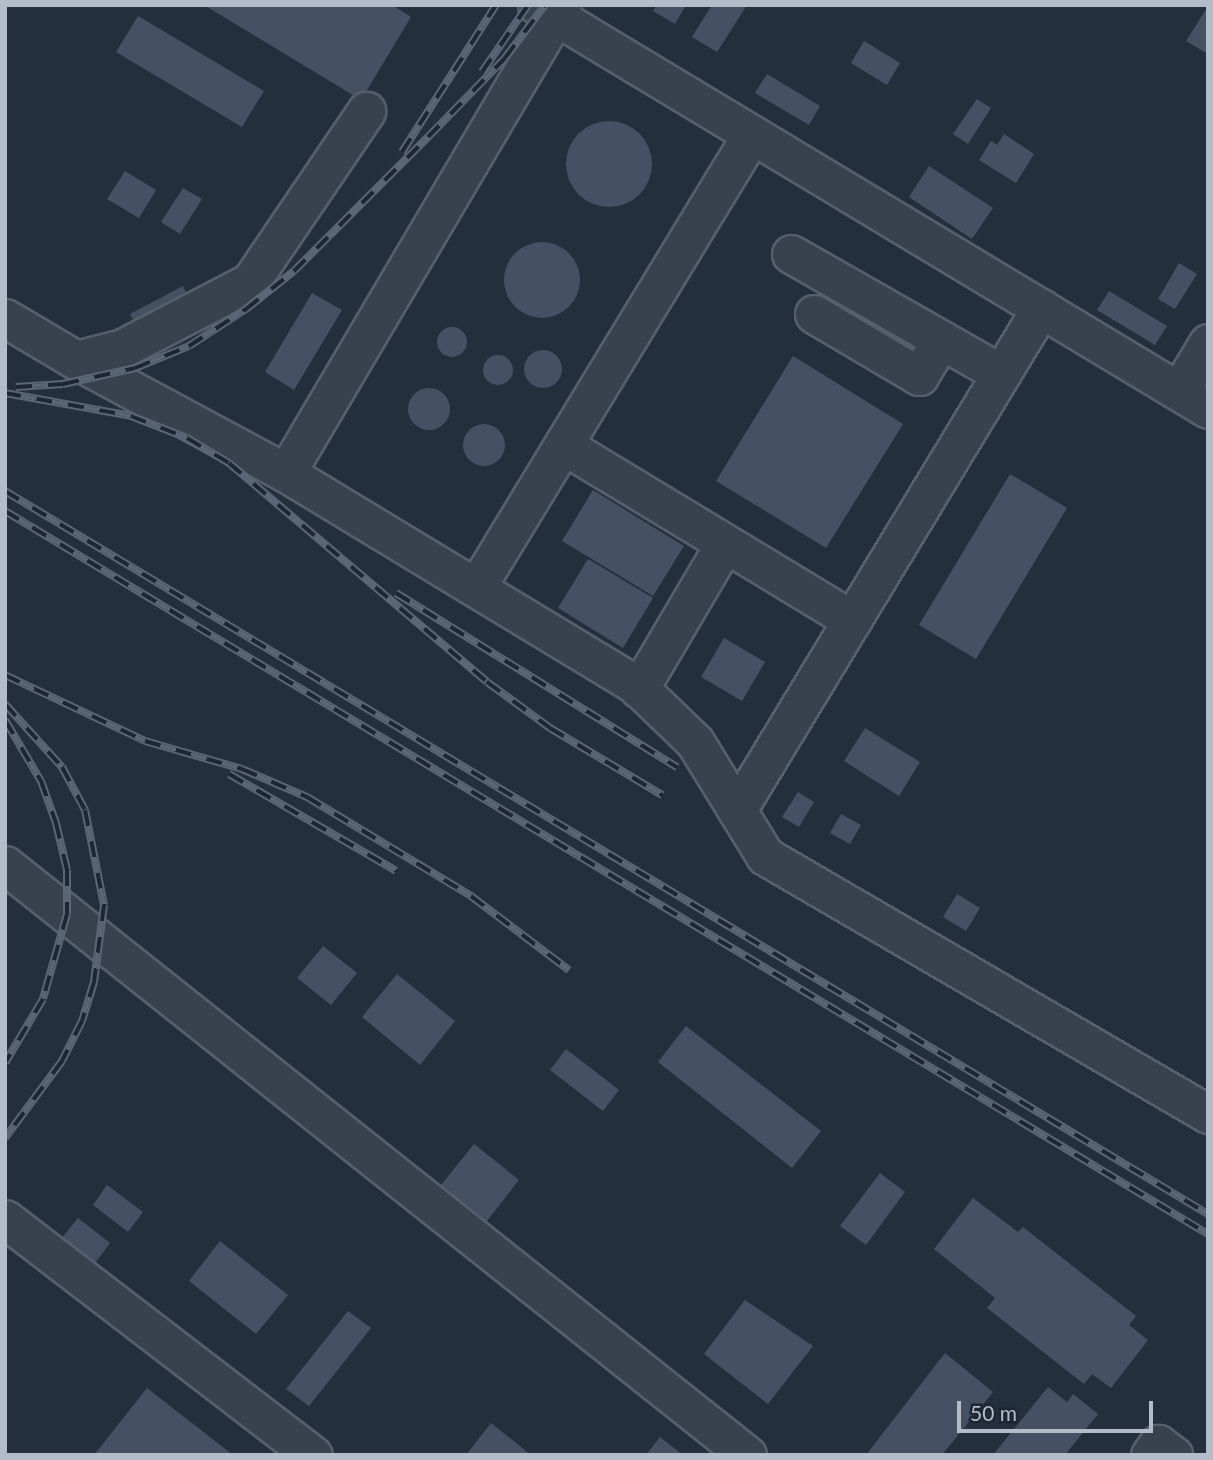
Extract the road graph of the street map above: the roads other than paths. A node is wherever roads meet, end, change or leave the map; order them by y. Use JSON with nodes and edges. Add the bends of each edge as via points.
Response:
{"nodes":[{"id":1,"x":552,"y":9,"type":"edge"},
{"id":2,"x":366,"y":111,"type":"dead end"},
{"id":3,"x":752,"y":134,"type":"junction"},
{"id":4,"x":791,"y":254,"type":"dead end"},
{"id":5,"x":1041,"y":308,"type":"junction"},
{"id":6,"x":814,"y":314,"type":"dead end"},
{"id":7,"x":5,"y":318,"type":"edge"},
{"id":8,"x":941,"y":340,"type":"junction"},
{"id":9,"x":1208,"y":343,"type":"edge"},
{"id":10,"x":76,"y":360,"type":"junction"},
{"id":11,"x":1001,"y":374,"type":"junction"},
{"id":12,"x":1193,"y":400,"type":"edge"},
{"id":13,"x":563,"y":445,"type":"junction"},
{"id":14,"x":286,"y":473,"type":"junction"},
{"id":15,"x":725,"y":543,"type":"junction"},
{"id":16,"x":476,"y":588,"type":"junction"},
{"id":17,"x":852,"y":620,"type":"junction"},
{"id":18,"x":639,"y":689,"type":"junction"},
{"id":19,"x":737,"y":810,"type":"junction"},
{"id":20,"x":5,"y":865,"type":"edge"},
{"id":21,"x":1204,"y":1107,"type":"edge"},
{"id":22,"x":5,"y":1219,"type":"edge"},
{"id":23,"x":313,"y":1455,"type":"edge"},
{"id":24,"x":747,"y":1455,"type":"edge"},
{"id":25,"x":1150,"y":1455,"type":"edge"},
{"id":26,"x":1173,"y":1455,"type":"edge"}],
"edges":[{"from":1,"to":3,"type":"lane"},
{"from":1,"to":14,"type":"lane"},
{"from":2,"to":10,"type":"lane","via":[[250,282],[123,348]]},
{"from":3,"to":5,"type":"lane"},
{"from":3,"to":13,"type":"lane"},
{"from":4,"to":8,"type":"lane"},
{"from":5,"to":11,"type":"lane"},
{"from":5,"to":12,"type":"lane"},
{"from":6,"to":8,"type":"lane","via":[[919,376]]},
{"from":7,"to":10,"type":"lane"},
{"from":8,"to":11,"type":"lane"},
{"from":9,"to":12,"type":"lane"},
{"from":10,"to":14,"type":"lane"},
{"from":11,"to":17,"type":"lane"},
{"from":13,"to":15,"type":"lane"},
{"from":13,"to":16,"type":"lane"},
{"from":14,"to":16,"type":"lane"},
{"from":15,"to":17,"type":"lane"},
{"from":15,"to":18,"type":"lane"},
{"from":16,"to":18,"type":"lane"},
{"from":17,"to":19,"type":"lane"},
{"from":18,"to":19,"type":"lane","via":[[695,742]]},
{"from":19,"to":21,"type":"lane","via":[[765,856]]},
{"from":20,"to":24,"type":"lane"},
{"from":22,"to":23,"type":"lane"},
{"from":25,"to":26,"type":"lane","via":[[1158,1444]]}]}
